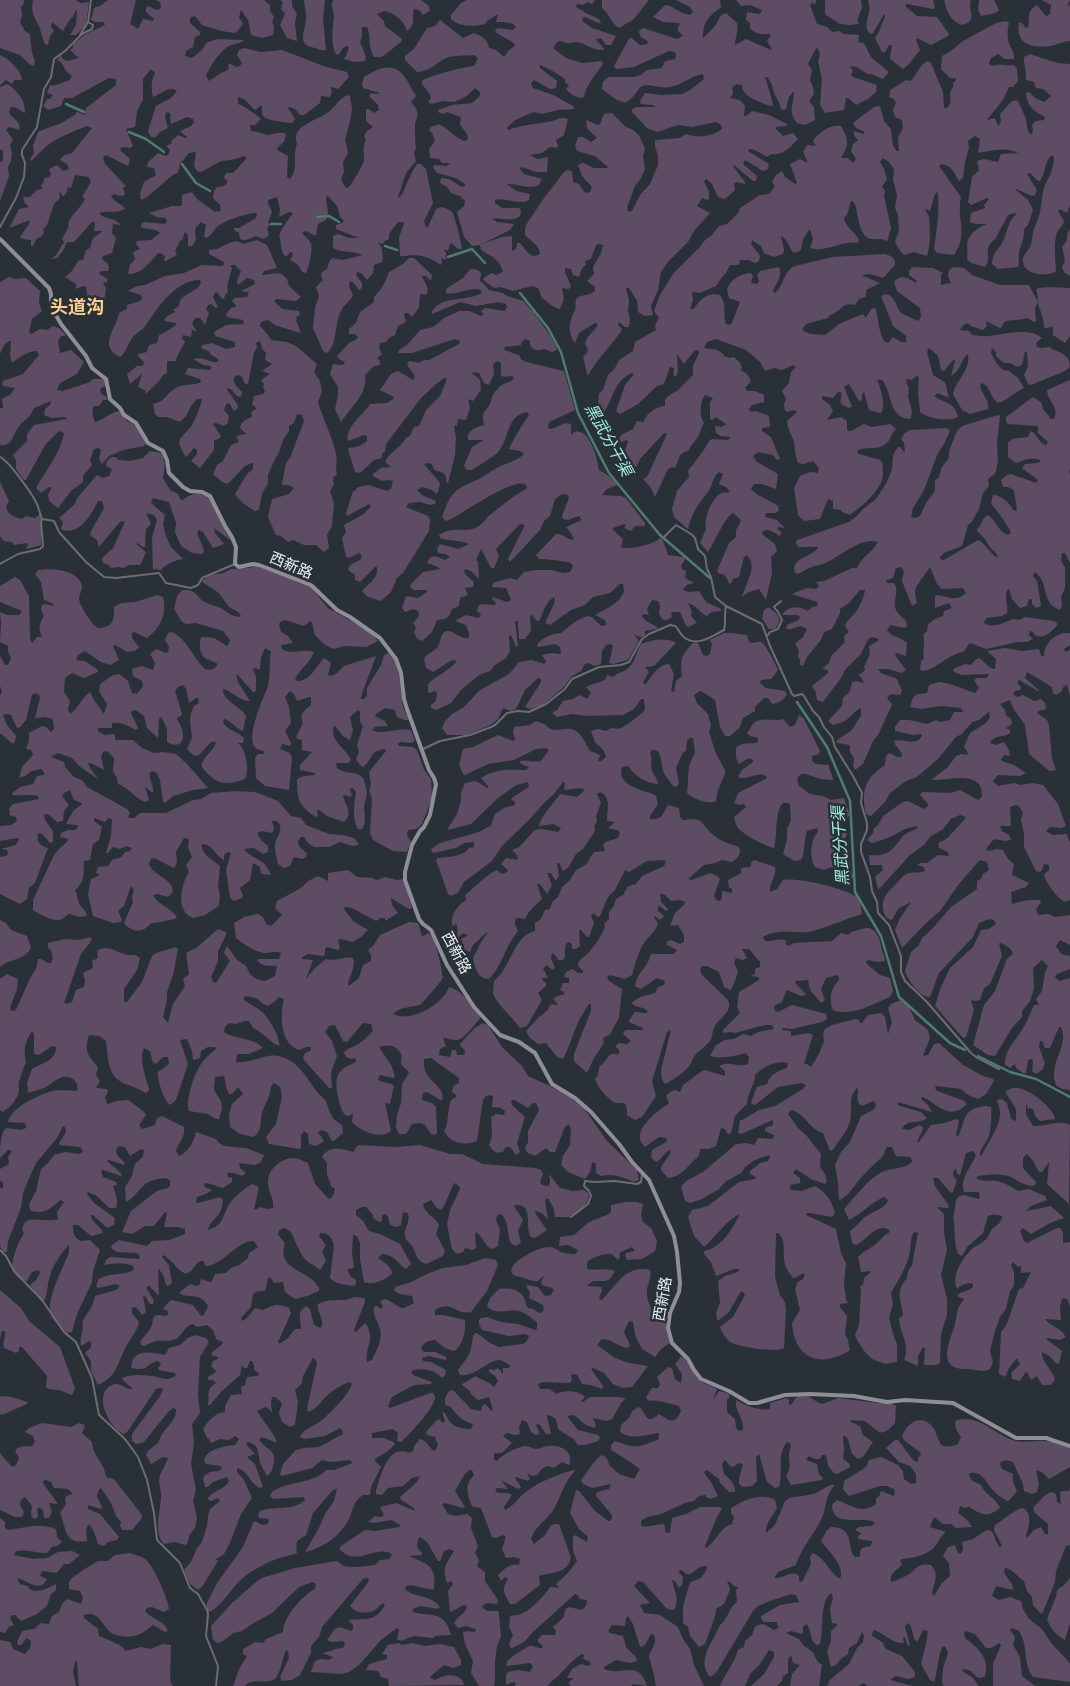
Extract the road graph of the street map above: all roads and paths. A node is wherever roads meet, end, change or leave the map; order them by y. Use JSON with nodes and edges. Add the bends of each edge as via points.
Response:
{"nodes":[{"id":1,"x":91,"y":0,"type":"edge"},
{"id":2,"x":88,"y":22,"type":"junction"},
{"id":3,"x":79,"y":36,"type":"junction"},
{"id":4,"x":0,"y":228,"type":"edge"},
{"id":5,"x":0,"y":239,"type":"edge"},
{"id":6,"x":0,"y":457,"type":"edge"},
{"id":7,"x":42,"y":519,"type":"junction"},
{"id":8,"x":664,"y":537,"type":"dead end"},
{"id":9,"x":0,"y":564,"type":"edge"},
{"id":10,"x":235,"y":564,"type":"junction"},
{"id":11,"x":781,"y":601,"type":"dead end"},
{"id":12,"x":726,"y":606,"type":"junction"},
{"id":13,"x":764,"y":630,"type":"junction"},
{"id":14,"x":770,"y":632,"type":"junction"},
{"id":15,"x":767,"y":638,"type":"junction"},
{"id":16,"x":421,"y":750,"type":"junction"},
{"id":17,"x":999,"y":1068,"type":"dead end"},
{"id":18,"x":642,"y":1173,"type":"junction"},
{"id":19,"x":572,"y":1217,"type":"dead end"},
{"id":20,"x":0,"y":1250,"type":"edge"},
{"id":21,"x":1070,"y":1446,"type":"edge"},
{"id":22,"x":216,"y":1686,"type":"edge"}],
"edges":[{"from":1,"to":2,"type":"street"},
{"from":2,"to":3,"type":"street"},
{"from":2,"to":3,"type":"street","via":[[92,29]]},
{"from":3,"to":4,"type":"street","via":[[54,59],[35,132],[22,150],[24,176]]},
{"from":5,"to":10,"type":"street","via":[[49,288],[53,310],[61,324],[92,368],[106,379],[110,399],[136,423],[148,443],[163,451],[169,473],[190,491],[210,496],[236,547]]},
{"from":6,"to":7,"type":"street","via":[[37,503]]},
{"from":7,"to":9,"type":"street","via":[[40,549],[18,554]]},
{"from":7,"to":10,"type":"street","via":[[54,521],[59,532],[104,577],[159,573],[166,583],[195,587],[202,578]]},
{"from":8,"to":12,"type":"street","via":[[676,526],[695,538],[698,549],[705,556],[715,597]]},
{"from":10,"to":16,"type":"street","name":"西新路","via":[[239,567],[259,564],[303,580],[337,610],[380,638],[396,659],[404,699]]},
{"from":11,"to":14,"type":"street","via":[[774,607],[782,620],[778,629]]},
{"from":12,"to":13,"type":"street","via":[[758,620]]},
{"from":12,"to":16,"type":"street","via":[[724,630],[703,641],[690,641],[670,625],[642,639],[629,662],[605,665],[572,679],[546,704],[529,712],[507,714],[491,727],[440,741]]},
{"from":13,"to":14,"type":"street"},
{"from":13,"to":15,"type":"street"},
{"from":14,"to":15,"type":"street"},
{"from":15,"to":17,"type":"street","via":[[792,694],[804,696],[832,737],[860,789],[868,823],[861,852],[878,913],[889,925],[901,956],[901,972],[905,981],[971,1053]]},
{"from":16,"to":18,"type":"street","name":"西新路","via":[[436,784],[430,815],[412,845],[405,872],[419,919],[431,930],[447,965],[474,1007],[500,1035],[535,1053],[552,1084],[591,1112]]},
{"from":18,"to":19,"type":"street","via":[[642,1181],[637,1184],[585,1181],[584,1186],[591,1196],[583,1209]]},
{"from":18,"to":21,"type":"street","name":"西新路","via":[[653,1188],[674,1236],[677,1252],[679,1292],[668,1328],[672,1343],[701,1379],[757,1404],[785,1395],[810,1394],[854,1396],[887,1402],[954,1403],[1016,1438],[1046,1438]]},
{"from":20,"to":22,"type":"street","via":[[64,1332],[76,1342],[92,1378],[99,1416],[125,1439],[138,1457],[147,1480],[157,1540],[180,1563],[190,1588],[198,1594],[207,1610],[206,1636],[218,1666]]}]}
